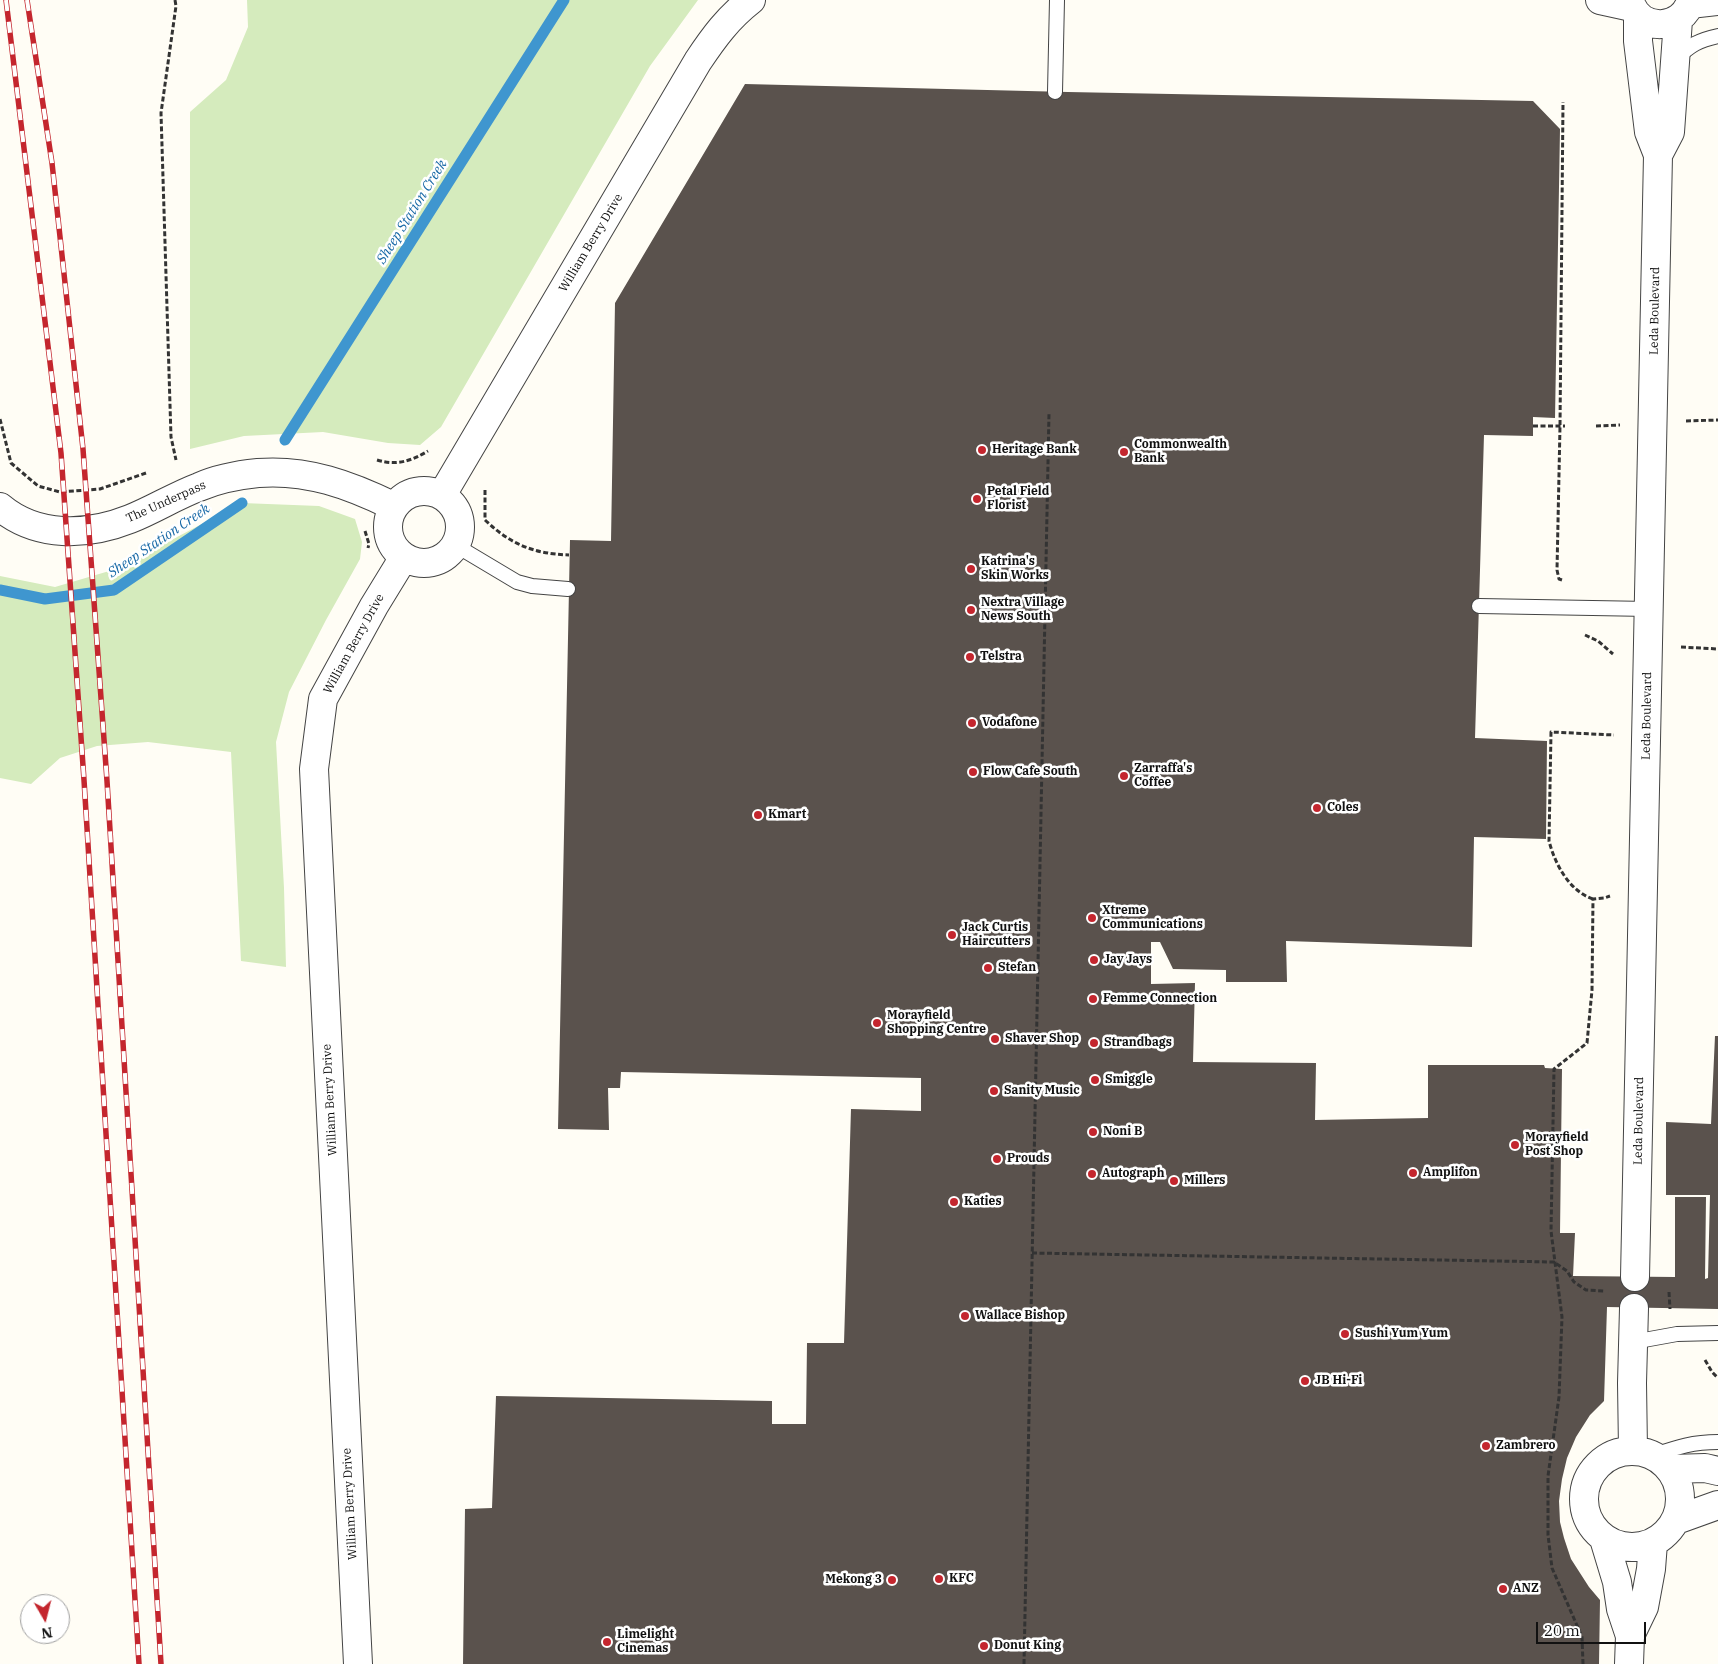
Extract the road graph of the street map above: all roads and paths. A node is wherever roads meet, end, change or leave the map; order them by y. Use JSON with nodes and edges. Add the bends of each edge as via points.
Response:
{"nodes":[{"id":1,"x":175,"y":0,"type":"edge"},
{"id":2,"x":750,"y":0,"type":"edge"},
{"id":3,"x":1057,"y":0,"type":"edge"},
{"id":4,"x":1600,"y":0,"type":"edge"},
{"id":5,"x":1718,"y":1,"type":"edge"},
{"id":6,"x":1633,"y":7,"type":"edge"},
{"id":7,"x":1687,"y":8,"type":"edge"},
{"id":8,"x":1718,"y":36,"type":"edge"},
{"id":9,"x":1676,"y":59,"type":"junction"},
{"id":10,"x":1054,"y":92,"type":"dead end"},
{"id":11,"x":1563,"y":102,"type":"dead end"},
{"id":12,"x":1658,"y":156,"type":"junction"},
{"id":13,"x":1049,"y":413,"type":"dead end"},
{"id":14,"x":0,"y":419,"type":"edge"},
{"id":15,"x":1718,"y":420,"type":"edge"},
{"id":16,"x":1681,"y":421,"type":"dead end"},
{"id":17,"x":1620,"y":425,"type":"dead end"},
{"id":18,"x":1533,"y":426,"type":"dead end"},
{"id":19,"x":1560,"y":426,"type":"junction"},
{"id":20,"x":1565,"y":426,"type":"dead end"},
{"id":21,"x":1596,"y":426,"type":"dead end"},
{"id":22,"x":176,"y":462,"type":"dead end"},
{"id":23,"x":151,"y":471,"type":"dead end"},
{"id":24,"x":485,"y":483,"type":"dead end"},
{"id":25,"x":442,"y":495,"type":"junction"},
{"id":26,"x":393,"y":506,"type":"junction"},
{"id":27,"x":0,"y":507,"type":"edge"},
{"id":28,"x":455,"y":545,"type":"junction"},
{"id":29,"x":568,"y":555,"type":"dead end"},
{"id":30,"x":404,"y":557,"type":"junction"},
{"id":31,"x":1563,"y":580,"type":"dead end"},
{"id":32,"x":568,"y":589,"type":"dead end"},
{"id":33,"x":1479,"y":606,"type":"dead end"},
{"id":34,"x":1649,"y":608,"type":"junction"},
{"id":35,"x":1580,"y":634,"type":"dead end"},
{"id":36,"x":1616,"y":656,"type":"dead end"},
{"id":37,"x":1615,"y":736,"type":"dead end"},
{"id":38,"x":1612,"y":895,"type":"dead end"},
{"id":39,"x":1593,"y":899,"type":"junction"},
{"id":40,"x":1032,"y":1253,"type":"junction"},
{"id":41,"x":1554,"y":1262,"type":"junction"},
{"id":42,"x":1635,"y":1277,"type":"dead end"},
{"id":43,"x":1606,"y":1291,"type":"dead end"},
{"id":44,"x":1634,"y":1308,"type":"dead end"},
{"id":45,"x":1718,"y":1333,"type":"edge"},
{"id":46,"x":1634,"y":1342,"type":"junction"},
{"id":47,"x":1718,"y":1442,"type":"edge"},
{"id":48,"x":1653,"y":1458,"type":"junction"},
{"id":49,"x":1718,"y":1470,"type":"edge"},
{"id":50,"x":1718,"y":1505,"type":"edge"},
{"id":51,"x":1676,"y":1520,"type":"junction"},
{"id":52,"x":1604,"y":1539,"type":"junction"},
{"id":53,"x":1653,"y":1543,"type":"junction"},
{"id":54,"x":1630,"y":1636,"type":"junction"},
{"id":55,"x":358,"y":1664,"type":"edge"},
{"id":56,"x":1024,"y":1664,"type":"edge"},
{"id":57,"x":1583,"y":1664,"type":"edge"},
{"id":58,"x":1629,"y":1664,"type":"edge"}],
"edges":[{"from":1,"to":22,"type":"path","via":[[161,113],[171,437]]},
{"from":2,"to":25,"type":"street","name":"William Berry Drive","via":[[719,30],[698,61]]},
{"from":3,"to":10,"type":"lane"},
{"from":4,"to":6,"type":"street"},
{"from":5,"to":7,"type":"street"},
{"from":6,"to":7,"type":"street","via":[[1646,22],[1657,25],[1668,24]]},
{"from":6,"to":12,"type":"street","name":"Leda Boulevard","via":[[1649,132]]},
{"from":7,"to":9,"type":"street","name":"Leda Boulevard"},
{"from":8,"to":9,"type":"lane","via":[[1690,46]]},
{"from":9,"to":12,"type":"street","name":"Leda Boulevard","via":[[1670,132]]},
{"from":11,"to":19,"type":"path"},
{"from":12,"to":34,"type":"street","name":"Leda Boulevard"},
{"from":13,"to":40,"type":"path"},
{"from":14,"to":23,"type":"path","via":[[11,463],[38,486],[60,492],[100,489]]},
{"from":15,"to":16,"type":"path"},
{"from":17,"to":21,"type":"path"},
{"from":18,"to":19,"type":"path"},
{"from":19,"to":20,"type":"path"},
{"from":19,"to":31,"type":"path","via":[[1557,570],[1559,579]]},
{"from":24,"to":29,"type":"path","via":[[485,520],[499,534],[534,551]]},
{"from":25,"to":26,"type":"street","via":[[432,491],[410,492]]},
{"from":25,"to":28,"type":"street","via":[[457,512],[460,523]]},
{"from":26,"to":27,"type":"street","name":"The Underpass","via":[[335,481],[299,474],[268,473],[233,477],[200,486],[130,519],[88,530],[58,531],[30,525]]},
{"from":26,"to":30,"type":"street","via":[[388,517],[389,540]]},
{"from":28,"to":30,"type":"street","via":[[448,554],[426,563]]},
{"from":28,"to":32,"type":"lane","via":[[517,582]]},
{"from":30,"to":55,"type":"street","name":"William Berry Drive","via":[[324,699],[314,769]]},
{"from":33,"to":34,"type":"lane"},
{"from":34,"to":42,"type":"street","name":"Leda Boulevard"},
{"from":35,"to":36,"type":"path","via":[[1598,641]]},
{"from":37,"to":39,"type":"path","via":[[1550,732],[1549,841],[1572,887]]},
{"from":38,"to":39,"type":"path"},
{"from":39,"to":41,"type":"path","via":[[1592,990],[1586,1043],[1554,1069],[1551,1231]]},
{"from":40,"to":41,"type":"path"},
{"from":40,"to":56,"type":"path"},
{"from":41,"to":43,"type":"path","via":[[1586,1290]]},
{"from":41,"to":57,"type":"path","via":[[1562,1317],[1560,1397],[1548,1476],[1548,1535],[1552,1568],[1582,1637]]},
{"from":44,"to":46,"type":"street"},
{"from":45,"to":46,"type":"lane","via":[[1677,1334]]},
{"from":46,"to":48,"type":"street","via":[[1632,1383]]},
{"from":47,"to":48,"type":"lane","via":[[1681,1446]]},
{"from":48,"to":49,"type":"street"},
{"from":48,"to":51,"type":"street","via":[[1677,1480],[1681,1494]]},
{"from":48,"to":52,"type":"street","via":[[1618,1452],[1593,1470],[1583,1499],[1593,1528]]},
{"from":50,"to":51,"type":"street"},
{"from":51,"to":53,"type":"street","via":[[1667,1533]]},
{"from":52,"to":53,"type":"street","via":[[1628,1547]]},
{"from":52,"to":54,"type":"street"},
{"from":53,"to":54,"type":"street","via":[[1644,1607]]},
{"from":54,"to":58,"type":"street"}]}
